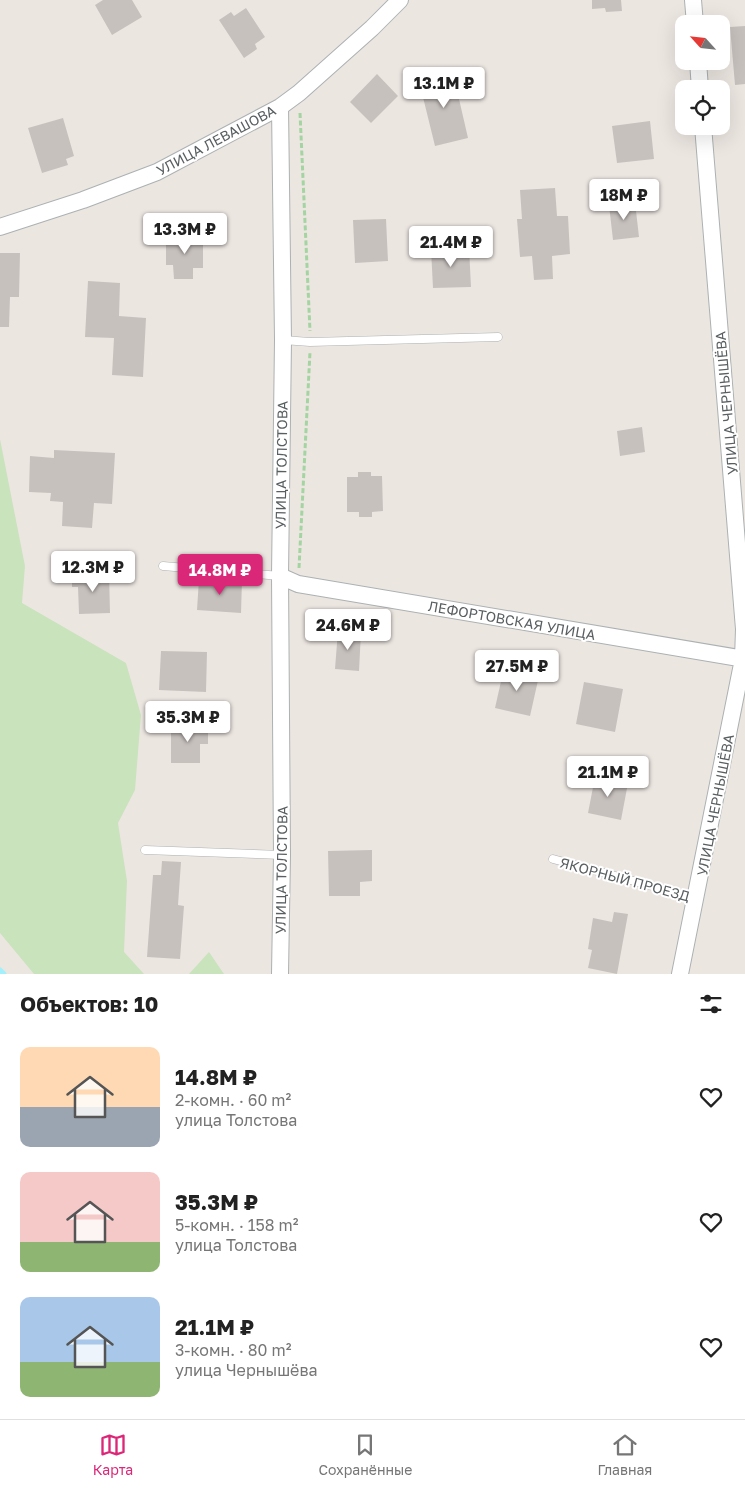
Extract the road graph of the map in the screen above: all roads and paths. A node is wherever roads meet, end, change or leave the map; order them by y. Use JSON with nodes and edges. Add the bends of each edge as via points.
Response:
{"nodes":[{"id":1,"x":400,"y":0,"type":"edge"},
{"id":2,"x":693,"y":0,"type":"edge"},
{"id":3,"x":694,"y":15,"type":"edge"},
{"id":4,"x":299,"y":93,"type":"junction"},
{"id":5,"x":280,"y":106,"type":"junction"},
{"id":6,"x":705,"y":135,"type":"edge"},
{"id":7,"x":0,"y":227,"type":"edge"},
{"id":8,"x":498,"y":337,"type":"dead end"},
{"id":9,"x":282,"y":340,"type":"junction"},
{"id":10,"x":310,"y":342,"type":"junction"},
{"id":11,"x":163,"y":566,"type":"dead end"},
{"id":12,"x":280,"y":576,"type":"junction"},
{"id":13,"x":298,"y":584,"type":"junction"},
{"id":14,"x":744,"y":659,"type":"edge"},
{"id":15,"x":145,"y":850,"type":"dead end"},
{"id":16,"x":282,"y":855,"type":"junction"},
{"id":17,"x":554,"y":859,"type":"dead end"},
{"id":18,"x":696,"y":898,"type":"junction"},
{"id":19,"x":280,"y":974,"type":"edge"},
{"id":20,"x":680,"y":974,"type":"edge"}],
"edges":[{"from":1,"to":4,"type":"street","name":"УЛИЦА ЛЕВАШОВА"},
{"from":2,"to":3,"type":"street"},
{"from":4,"to":5,"type":"street","name":"УЛИЦА ЛЕВАШОВА"},
{"from":4,"to":10,"type":"path"},
{"from":5,"to":7,"type":"street","name":"УЛИЦА ЛЕВАШОВА","via":[[157,172]]},
{"from":5,"to":9,"type":"street","name":"УЛИЦА ТОЛСТОВА"},
{"from":6,"to":14,"type":"street","name":"УЛИЦА ЧЕРНЫШЁВА"},
{"from":8,"to":10,"type":"lane"},
{"from":9,"to":10,"type":"lane"},
{"from":9,"to":12,"type":"street","name":"УЛИЦА ТОЛСТОВА"},
{"from":10,"to":13,"type":"path"},
{"from":11,"to":12,"type":"lane"},
{"from":12,"to":13,"type":"street","name":"ЛЕФОРТОВСКАЯ УЛИЦА"},
{"from":12,"to":16,"type":"street","name":"УЛИЦА ТОЛСТОВА"},
{"from":13,"to":14,"type":"street","name":"ЛЕФОРТОВСКАЯ УЛИЦА"},
{"from":14,"to":18,"type":"street","name":"УЛИЦА ЧЕРНЫШЁВА"},
{"from":15,"to":16,"type":"lane"},
{"from":16,"to":19,"type":"street","name":"УЛИЦА ТОЛСТОВА"},
{"from":17,"to":18,"type":"lane","name":"ЯКОРНЫЙ ПРОЕЗД"},
{"from":18,"to":20,"type":"street","name":"УЛИЦА ЧЕРНЫШЁВА"}]}
